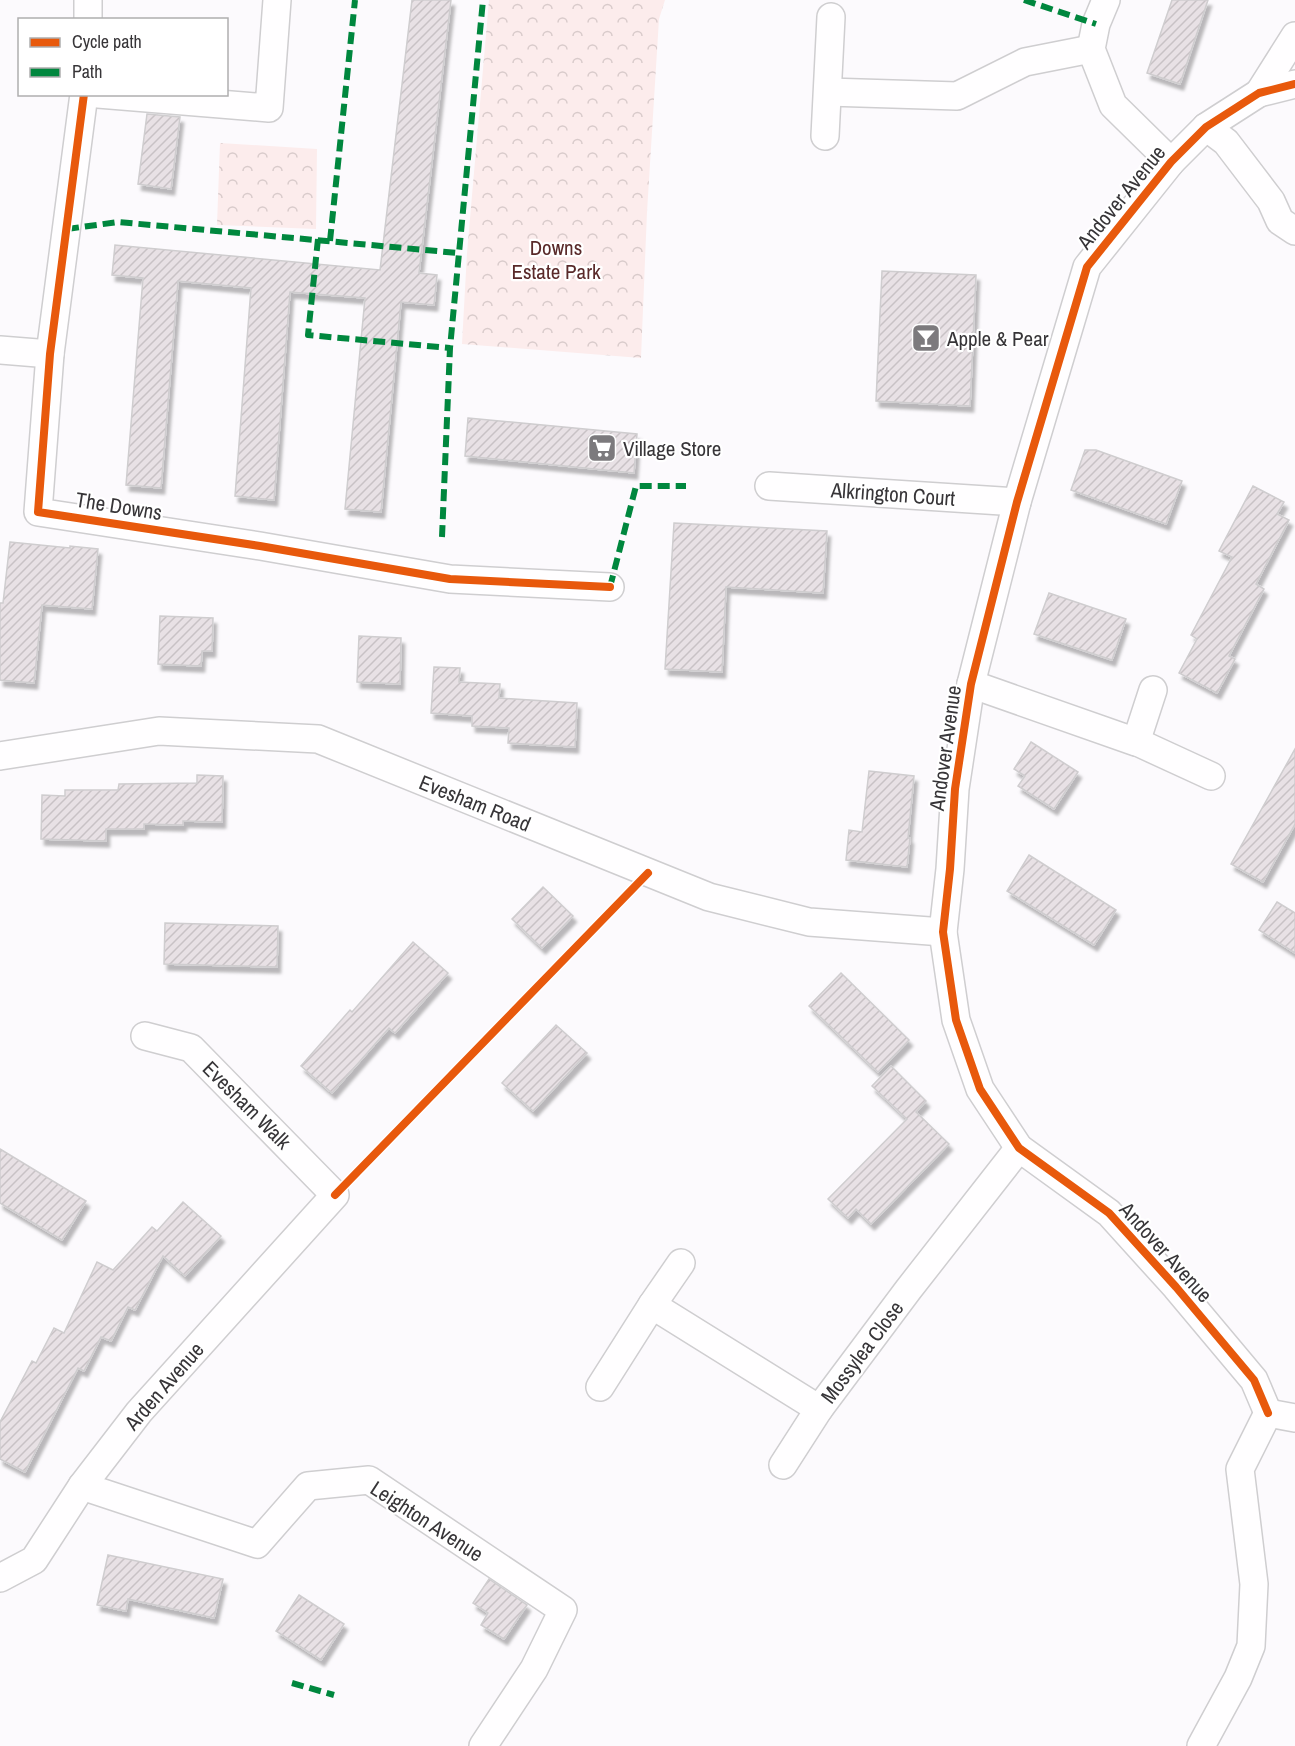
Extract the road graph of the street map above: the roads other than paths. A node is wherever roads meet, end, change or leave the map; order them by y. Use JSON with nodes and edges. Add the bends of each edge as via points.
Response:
{"nodes":[{"id":1,"x":88,"y":0,"type":"edge"},
{"id":2,"x":277,"y":0,"type":"edge"},
{"id":3,"x":1106,"y":0,"type":"edge"},
{"id":4,"x":831,"y":17,"type":"dead end"},
{"id":5,"x":88,"y":18,"type":"edge"},
{"id":6,"x":1295,"y":36,"type":"edge"},
{"id":7,"x":1091,"y":49,"type":"junction"},
{"id":8,"x":1295,"y":84,"type":"edge"},
{"id":9,"x":828,"y":92,"type":"junction"},
{"id":10,"x":1259,"y":93,"type":"junction"},
{"id":11,"x":84,"y":96,"type":"edge"},
{"id":12,"x":122,"y":96,"type":"edge"},
{"id":13,"x":1206,"y":127,"type":"junction"},
{"id":14,"x":825,"y":136,"type":"dead end"},
{"id":15,"x":1171,"y":162,"type":"junction"},
{"id":16,"x":1295,"y":231,"type":"edge"},
{"id":17,"x":0,"y":350,"type":"edge"},
{"id":18,"x":50,"y":354,"type":"junction"},
{"id":19,"x":770,"y":486,"type":"dead end"},
{"id":20,"x":1017,"y":502,"type":"junction"},
{"id":21,"x":610,"y":587,"type":"dead end"},
{"id":22,"x":971,"y":684,"type":"junction"},
{"id":23,"x":1153,"y":690,"type":"dead end"},
{"id":24,"x":1135,"y":741,"type":"junction"},
{"id":25,"x":0,"y":756,"type":"edge"},
{"id":26,"x":1211,"y":776,"type":"dead end"},
{"id":27,"x":943,"y":932,"type":"junction"},
{"id":28,"x":145,"y":1036,"type":"dead end"},
{"id":29,"x":1019,"y":1148,"type":"junction"},
{"id":30,"x":335,"y":1195,"type":"joint"},
{"id":31,"x":681,"y":1263,"type":"dead end"},
{"id":32,"x":652,"y":1305,"type":"junction"},
{"id":33,"x":600,"y":1387,"type":"dead end"},
{"id":34,"x":819,"y":1409,"type":"junction"},
{"id":35,"x":1268,"y":1413,"type":"junction"},
{"id":36,"x":1295,"y":1418,"type":"edge"},
{"id":37,"x":783,"y":1465,"type":"dead end"},
{"id":38,"x":82,"y":1486,"type":"junction"},
{"id":39,"x":0,"y":1578,"type":"edge"},
{"id":40,"x":483,"y":1746,"type":"edge"},
{"id":41,"x":1201,"y":1746,"type":"edge"}],
"edges":[{"from":1,"to":5,"type":"street"},
{"from":2,"to":12,"type":"street","via":[[269,108]]},
{"from":3,"to":7,"type":"street"},
{"from":4,"to":9,"type":"street"},
{"from":6,"to":10,"type":"street","name":"Andover Avenue"},
{"from":7,"to":9,"type":"street","via":[[1025,62],[957,96]]},
{"from":7,"to":15,"type":"street","via":[[1113,105]]},
{"from":8,"to":10,"type":"street","name":"Andover Avenue"},
{"from":9,"to":14,"type":"street"},
{"from":10,"to":13,"type":"street","name":"Andover Avenue"},
{"from":11,"to":18,"type":"street","name":"The Downs"},
{"from":13,"to":15,"type":"street","name":"Andover Avenue"},
{"from":13,"to":16,"type":"street","via":[[1226,142],[1271,201],[1280,221]]},
{"from":15,"to":20,"type":"street","name":"Andover Avenue","via":[[1087,267]]},
{"from":17,"to":18,"type":"street"},
{"from":18,"to":21,"type":"street","name":"The Downs","via":[[38,512],[450,579]]},
{"from":19,"to":20,"type":"street","name":"Alkrington Court"},
{"from":20,"to":22,"type":"street","name":"Andover Avenue"},
{"from":22,"to":24,"type":"street"},
{"from":22,"to":27,"type":"street","name":"Andover Avenue","via":[[955,789]]},
{"from":23,"to":24,"type":"street"},
{"from":24,"to":26,"type":"street"},
{"from":25,"to":27,"type":"street","name":"Evesham Road","via":[[159,731],[318,740],[709,897],[809,922]]},
{"from":27,"to":29,"type":"street","name":"Andover Avenue","via":[[956,1020],[980,1089]]},
{"from":28,"to":30,"type":"street","name":"Evesham Walk","via":[[191,1048]]},
{"from":29,"to":34,"type":"street","name":"Mossylea Close"},
{"from":29,"to":35,"type":"street","name":"Andover Avenue","via":[[1108,1213],[1254,1380]]},
{"from":30,"to":38,"type":"street","name":"Arden Avenue","via":[[139,1412]]},
{"from":31,"to":32,"type":"street"},
{"from":32,"to":33,"type":"street"},
{"from":32,"to":34,"type":"street","name":"Mossylea Close"},
{"from":34,"to":37,"type":"street"},
{"from":35,"to":36,"type":"street"},
{"from":35,"to":41,"type":"street","via":[[1240,1469],[1254,1584],[1251,1646]]},
{"from":38,"to":39,"type":"street","name":"Arden Avenue","via":[[34,1560]]},
{"from":38,"to":40,"type":"street","name":"Leighton Avenue","via":[[257,1544],[308,1486],[369,1480],[563,1611],[534,1669]]}]}
